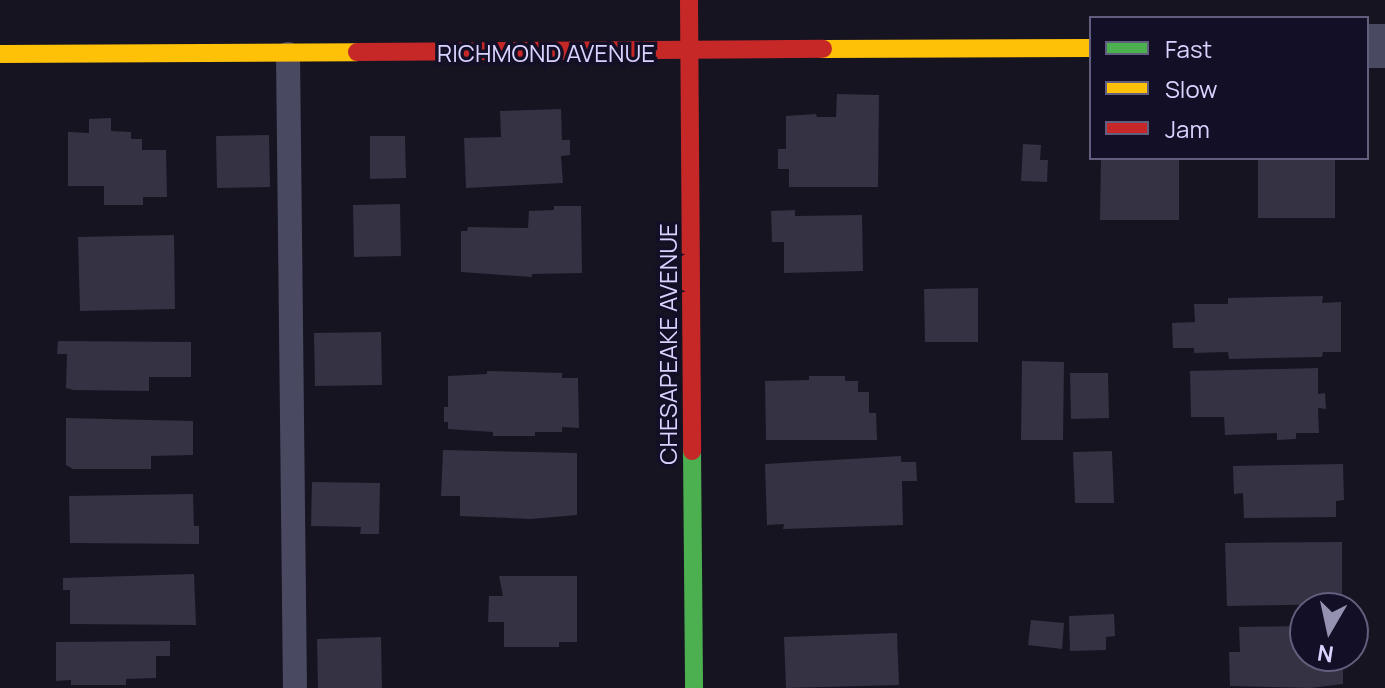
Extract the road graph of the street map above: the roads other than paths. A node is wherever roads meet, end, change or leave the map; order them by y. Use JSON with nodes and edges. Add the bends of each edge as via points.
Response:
{"nodes":[{"id":1,"x":689,"y":0,"type":"edge"},
{"id":2,"x":1089,"y":48,"type":"edge"},
{"id":3,"x":690,"y":52,"type":"junction"},
{"id":4,"x":0,"y":54,"type":"edge"},
{"id":5,"x":288,"y":54,"type":"junction"},
{"id":6,"x":295,"y":688,"type":"edge"},
{"id":7,"x":694,"y":688,"type":"edge"}],
"edges":[{"from":1,"to":3,"type":"street","name":"CHESAPEAKE AVENUE"},
{"from":2,"to":3,"type":"street","name":"RICHMOND AVENUE"},
{"from":3,"to":5,"type":"street","name":"RICHMOND AVENUE"},
{"from":3,"to":7,"type":"street","name":"CHESAPEAKE AVENUE"},
{"from":4,"to":5,"type":"street","name":"RICHMOND AVENUE"},
{"from":5,"to":6,"type":"lane"}]}
